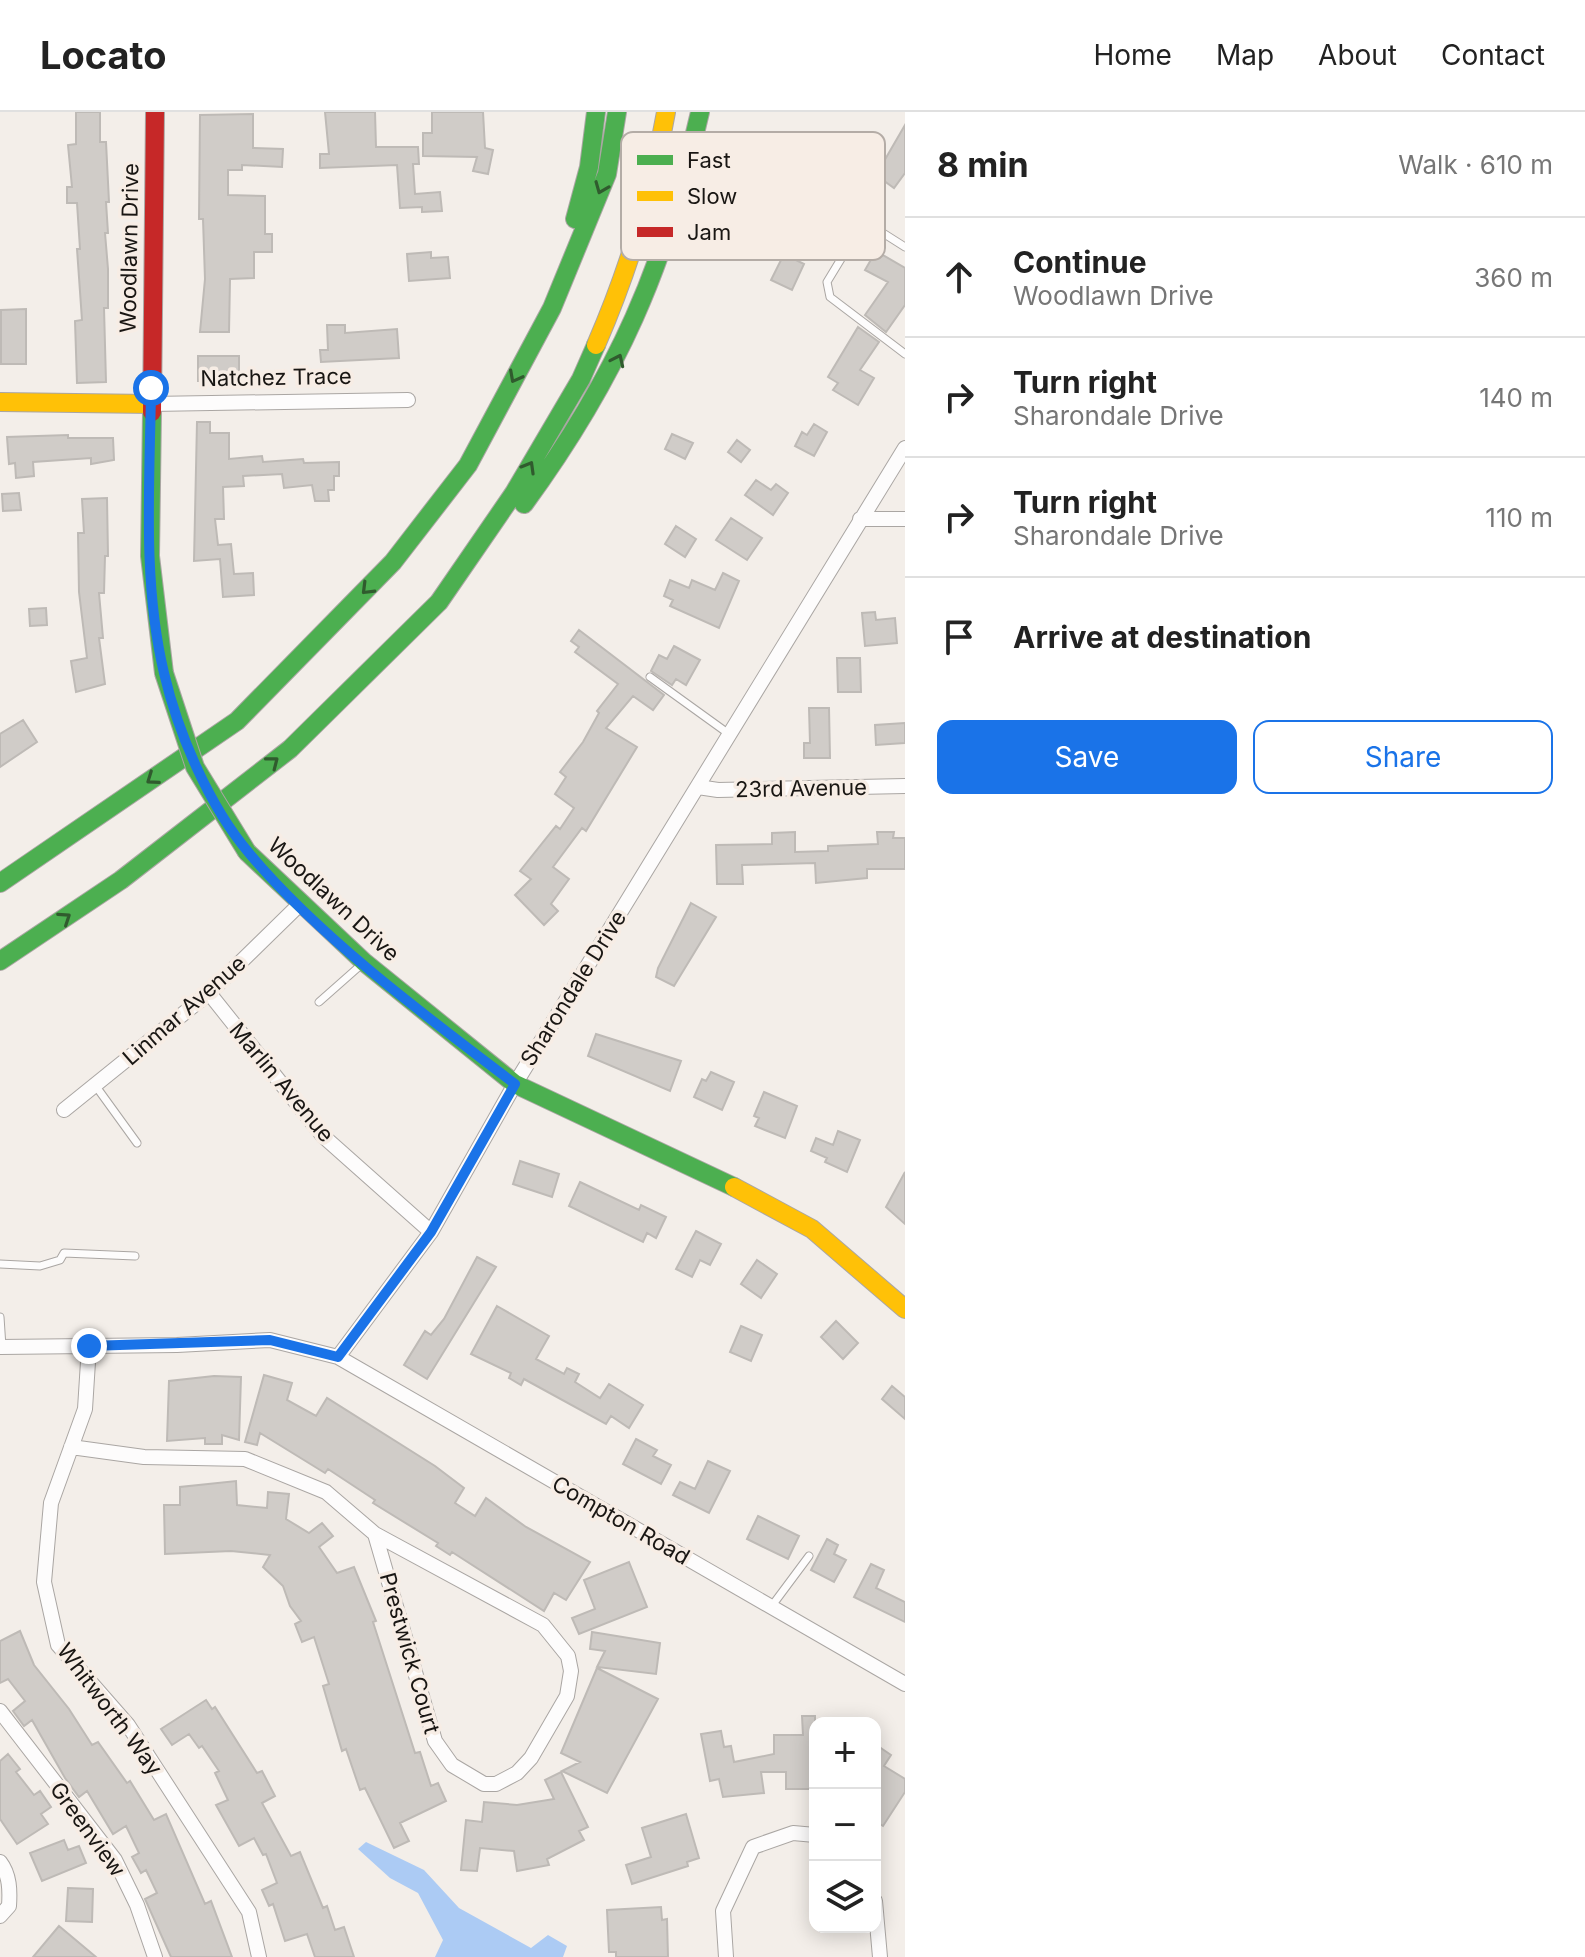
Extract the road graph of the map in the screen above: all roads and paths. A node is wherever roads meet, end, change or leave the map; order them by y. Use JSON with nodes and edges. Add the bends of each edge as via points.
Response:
{"nodes":[{"id":1,"x":155,"y":112,"type":"edge"},
{"id":2,"x":596,"y":112,"type":"edge"},
{"id":3,"x":617,"y":112,"type":"edge"},
{"id":4,"x":666,"y":112,"type":"edge"},
{"id":5,"x":700,"y":112,"type":"edge"},
{"id":6,"x":663,"y":132,"type":"edge"},
{"id":7,"x":696,"y":132,"type":"edge"},
{"id":8,"x":885,"y":234,"type":"edge"},
{"id":9,"x":905,"y":247,"type":"edge"},
{"id":10,"x":630,"y":260,"type":"edge"},
{"id":11,"x":662,"y":260,"type":"edge"},
{"id":12,"x":840,"y":260,"type":"edge"},
{"id":13,"x":552,"y":308,"type":"junction"},
{"id":14,"x":905,"y":354,"type":"edge"},
{"id":15,"x":408,"y":400,"type":"dead end"},
{"id":16,"x":0,"y":402,"type":"edge"},
{"id":17,"x":151,"y":404,"type":"junction"},
{"id":18,"x":905,"y":448,"type":"edge"},
{"id":19,"x":860,"y":519,"type":"junction"},
{"id":20,"x":905,"y":519,"type":"edge"},
{"id":21,"x":439,"y":602,"type":"junction"},
{"id":22,"x":650,"y":677,"type":"dead end"},
{"id":23,"x":729,"y":734,"type":"junction"},
{"id":24,"x":905,"y":786,"type":"edge"},
{"id":25,"x":698,"y":787,"type":"junction"},
{"id":26,"x":0,"y":883,"type":"edge"},
{"id":27,"x":299,"y":905,"type":"junction"},
{"id":28,"x":0,"y":961,"type":"edge"},
{"id":29,"x":364,"y":962,"type":"junction"},
{"id":30,"x":209,"y":993,"type":"junction"},
{"id":31,"x":319,"y":1002,"type":"dead end"},
{"id":32,"x":515,"y":1084,"type":"junction"},
{"id":33,"x":95,"y":1085,"type":"junction"},
{"id":34,"x":64,"y":1110,"type":"dead end"},
{"id":35,"x":137,"y":1143,"type":"dead end"},
{"id":36,"x":431,"y":1232,"type":"junction"},
{"id":37,"x":135,"y":1256,"type":"dead end"},
{"id":38,"x":0,"y":1264,"type":"edge"},
{"id":39,"x":905,"y":1309,"type":"edge"},
{"id":40,"x":0,"y":1317,"type":"edge"},
{"id":41,"x":89,"y":1346,"type":"junction"},
{"id":42,"x":1,"y":1347,"type":"edge"},
{"id":43,"x":338,"y":1357,"type":"junction"},
{"id":44,"x":71,"y":1447,"type":"junction"},
{"id":45,"x":375,"y":1534,"type":"junction"},
{"id":46,"x":809,"y":1556,"type":"dead end"},
{"id":47,"x":771,"y":1607,"type":"junction"},
{"id":48,"x":905,"y":1684,"type":"edge"},
{"id":49,"x":0,"y":1711,"type":"edge"},
{"id":50,"x":809,"y":1834,"type":"edge"},
{"id":51,"x":0,"y":1862,"type":"edge"},
{"id":52,"x":0,"y":1916,"type":"edge"},
{"id":53,"x":878,"y":1933,"type":"edge"},
{"id":54,"x":155,"y":1957,"type":"edge"},
{"id":55,"x":259,"y":1957,"type":"edge"},
{"id":56,"x":726,"y":1957,"type":"edge"},
{"id":57,"x":880,"y":1957,"type":"edge"}],
"edges":[{"from":1,"to":17,"type":"main road","name":"Woodlawn Drive"},
{"from":2,"to":13,"type":"main road","via":[[589,167]]},
{"from":3,"to":13,"type":"main road","one_way":true,"via":[[607,174]]},
{"from":6,"to":4,"type":"main road","one_way":true},
{"from":7,"to":5,"type":"main road","one_way":true},
{"from":8,"to":9,"type":"lane"},
{"from":21,"to":10,"type":"main road","one_way":true,"via":[[514,493],[581,379]]},
{"from":21,"to":11,"type":"main road","one_way":true,"via":[[520,510],[606,384]]},
{"from":12,"to":14,"type":"lane","via":[[827,282],[830,297]]},
{"from":13,"to":26,"type":"main road","one_way":true,"via":[[468,465],[393,562],[237,721]]},
{"from":15,"to":17,"type":"street","name":"Natchez Trace"},
{"from":16,"to":17,"type":"main road","name":"Natchez Trace"},
{"from":17,"to":27,"type":"main road","name":"Woodlawn Drive","bridge":true,"via":[[150,556],[164,673],[195,767],[247,852]]},
{"from":18,"to":19,"type":"street","name":"Sharondale Drive"},
{"from":19,"to":20,"type":"street"},
{"from":19,"to":23,"type":"street","name":"Sharondale Drive"},
{"from":28,"to":21,"type":"main road","one_way":true,"via":[[121,880],[290,749]]},
{"from":22,"to":23,"type":"lane"},
{"from":23,"to":25,"type":"street","name":"Sharondale Drive"},
{"from":24,"to":25,"type":"street","name":"23rd Avenue"},
{"from":25,"to":32,"type":"street","name":"Sharondale Drive"},
{"from":27,"to":29,"type":"main road","name":"Woodlawn Drive"},
{"from":27,"to":30,"type":"street","name":"Linmar Avenue"},
{"from":29,"to":31,"type":"lane"},
{"from":29,"to":32,"type":"main road","name":"Woodlawn Drive"},
{"from":30,"to":33,"type":"street","name":"Linmar Avenue"},
{"from":30,"to":36,"type":"street","name":"Marlin Avenue","via":[[323,1136]]},
{"from":32,"to":36,"type":"street","name":"Sharondale Drive"},
{"from":32,"to":39,"type":"main road","name":"Woodlawn Drive","via":[[773,1205],[812,1229]]},
{"from":33,"to":34,"type":"street","name":"Linmar Avenue"},
{"from":33,"to":35,"type":"lane"},
{"from":36,"to":43,"type":"street","name":"Sharondale Drive"},
{"from":37,"to":38,"type":"lane","via":[[64,1253],[60,1260],[40,1266]]},
{"from":40,"to":42,"type":"lane"},
{"from":41,"to":42,"type":"street"},
{"from":41,"to":43,"type":"street","via":[[270,1340]]},
{"from":41,"to":44,"type":"street","name":"Whitworth Way","via":[[85,1409]]},
{"from":43,"to":47,"type":"street","name":"Compton Road"},
{"from":44,"to":45,"type":"street","name":"Prestwick Court","via":[[144,1457],[245,1459],[326,1492]]},
{"from":44,"to":55,"type":"street","name":"Whitworth Way","via":[[51,1503],[44,1582],[58,1645],[128,1725],[249,1912]]},
{"from":45,"to":45,"type":"street","name":"Prestwick Court","via":[[435,1741],[452,1765],[484,1784],[517,1773],[567,1696],[568,1656],[543,1625]]},
{"from":46,"to":47,"type":"lane"},
{"from":47,"to":48,"type":"street","name":"Compton Road"},
{"from":49,"to":54,"type":"street","name":"Greenview","via":[[115,1860]]},
{"from":50,"to":56,"type":"street","via":[[793,1833],[753,1847],[723,1911]]},
{"from":51,"to":52,"type":"street","via":[[10,1893],[9,1906]]},
{"from":53,"to":57,"type":"street"}]}
